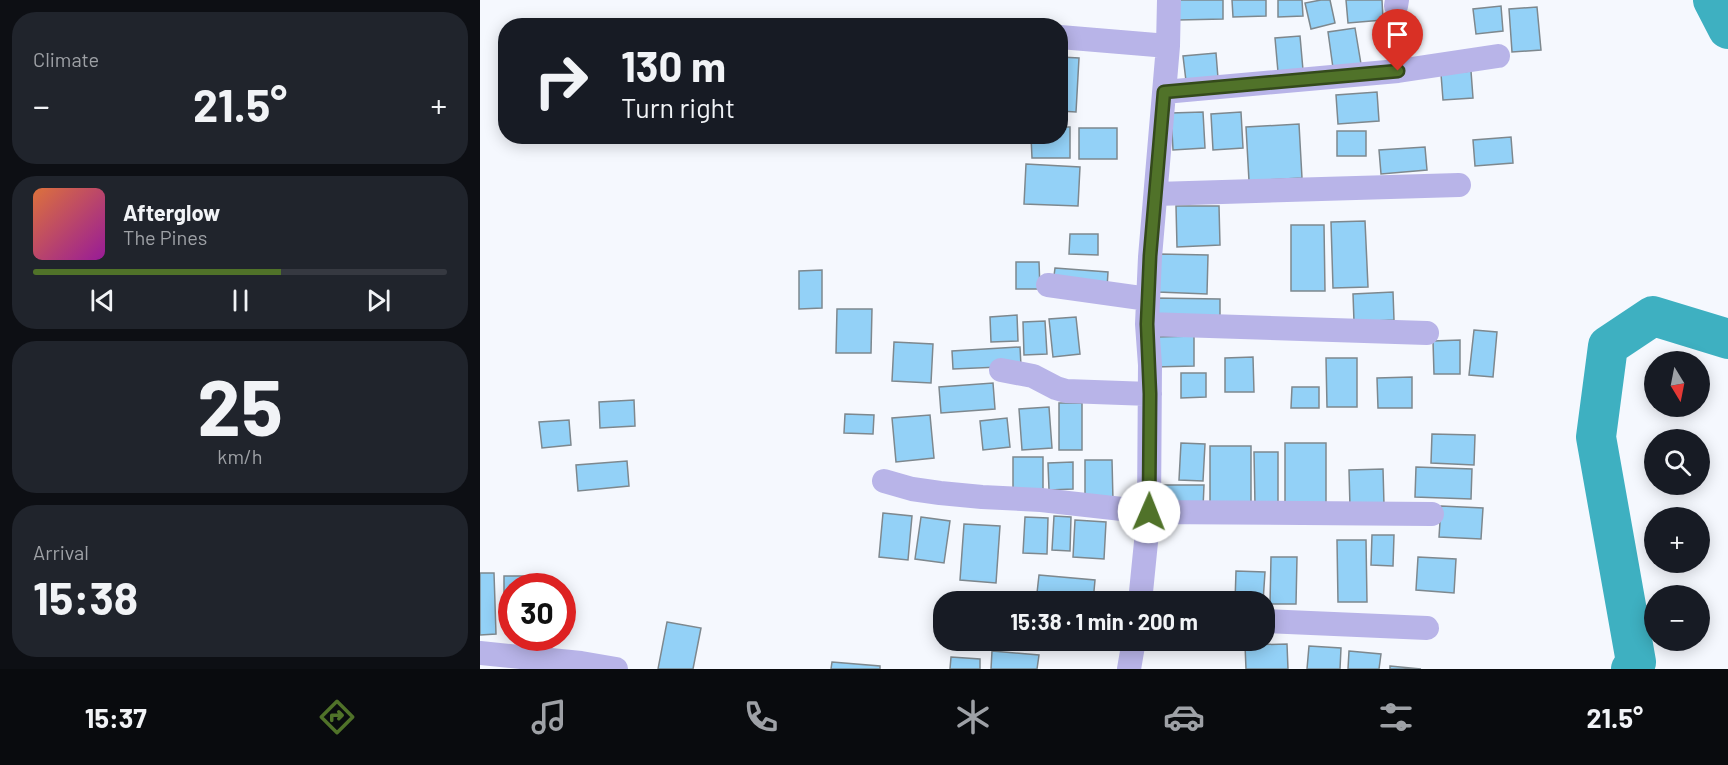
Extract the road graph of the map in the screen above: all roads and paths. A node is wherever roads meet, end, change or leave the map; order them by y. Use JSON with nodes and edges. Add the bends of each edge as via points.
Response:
{"nodes":[{"id":1,"x":1169,"y":0,"type":"edge"},
{"id":2,"x":1068,"y":39,"type":"edge"},
{"id":3,"x":1168,"y":46,"type":"junction"},
{"id":4,"x":1498,"y":56,"type":"dead end"},
{"id":5,"x":1164,"y":92,"type":"junction"},
{"id":6,"x":1459,"y":185,"type":"dead end"},
{"id":7,"x":1156,"y":194,"type":"junction"},
{"id":8,"x":1048,"y":285,"type":"dead end"},
{"id":9,"x":1148,"y":299,"type":"junction"},
{"id":10,"x":1147,"y":324,"type":"junction"},
{"id":11,"x":1427,"y":333,"type":"dead end"},
{"id":12,"x":1001,"y":370,"type":"dead end"},
{"id":13,"x":1150,"y":394,"type":"junction"},
{"id":14,"x":884,"y":481,"type":"dead end"},
{"id":15,"x":1149,"y":512,"type":"junction"},
{"id":16,"x":1432,"y":514,"type":"dead end"},
{"id":17,"x":1141,"y":591,"type":"edge"},
{"id":18,"x":1275,"y":621,"type":"edge"},
{"id":19,"x":1427,"y":627,"type":"dead end"},
{"id":20,"x":1132,"y":651,"type":"edge"},
{"id":21,"x":480,"y":653,"type":"edge"},
{"id":22,"x":616,"y":669,"type":"edge"},
{"id":23,"x":1129,"y":669,"type":"edge"}],
"edges":[{"from":1,"to":3,"type":"street"},
{"from":2,"to":3,"type":"street"},
{"from":3,"to":5,"type":"street"},
{"from":4,"to":5,"type":"street","via":[[1398,71]]},
{"from":5,"to":7,"type":"street"},
{"from":6,"to":7,"type":"street"},
{"from":7,"to":9,"type":"street"},
{"from":8,"to":9,"type":"street"},
{"from":9,"to":10,"type":"street"},
{"from":10,"to":11,"type":"street"},
{"from":10,"to":13,"type":"street"},
{"from":12,"to":13,"type":"street","via":[[1033,376],[1066,391]]},
{"from":13,"to":15,"type":"street"},
{"from":14,"to":15,"type":"street","via":[[940,493]]},
{"from":15,"to":16,"type":"street"},
{"from":15,"to":17,"type":"street"},
{"from":18,"to":19,"type":"street"},
{"from":20,"to":23,"type":"street"},
{"from":21,"to":22,"type":"street"}]}
